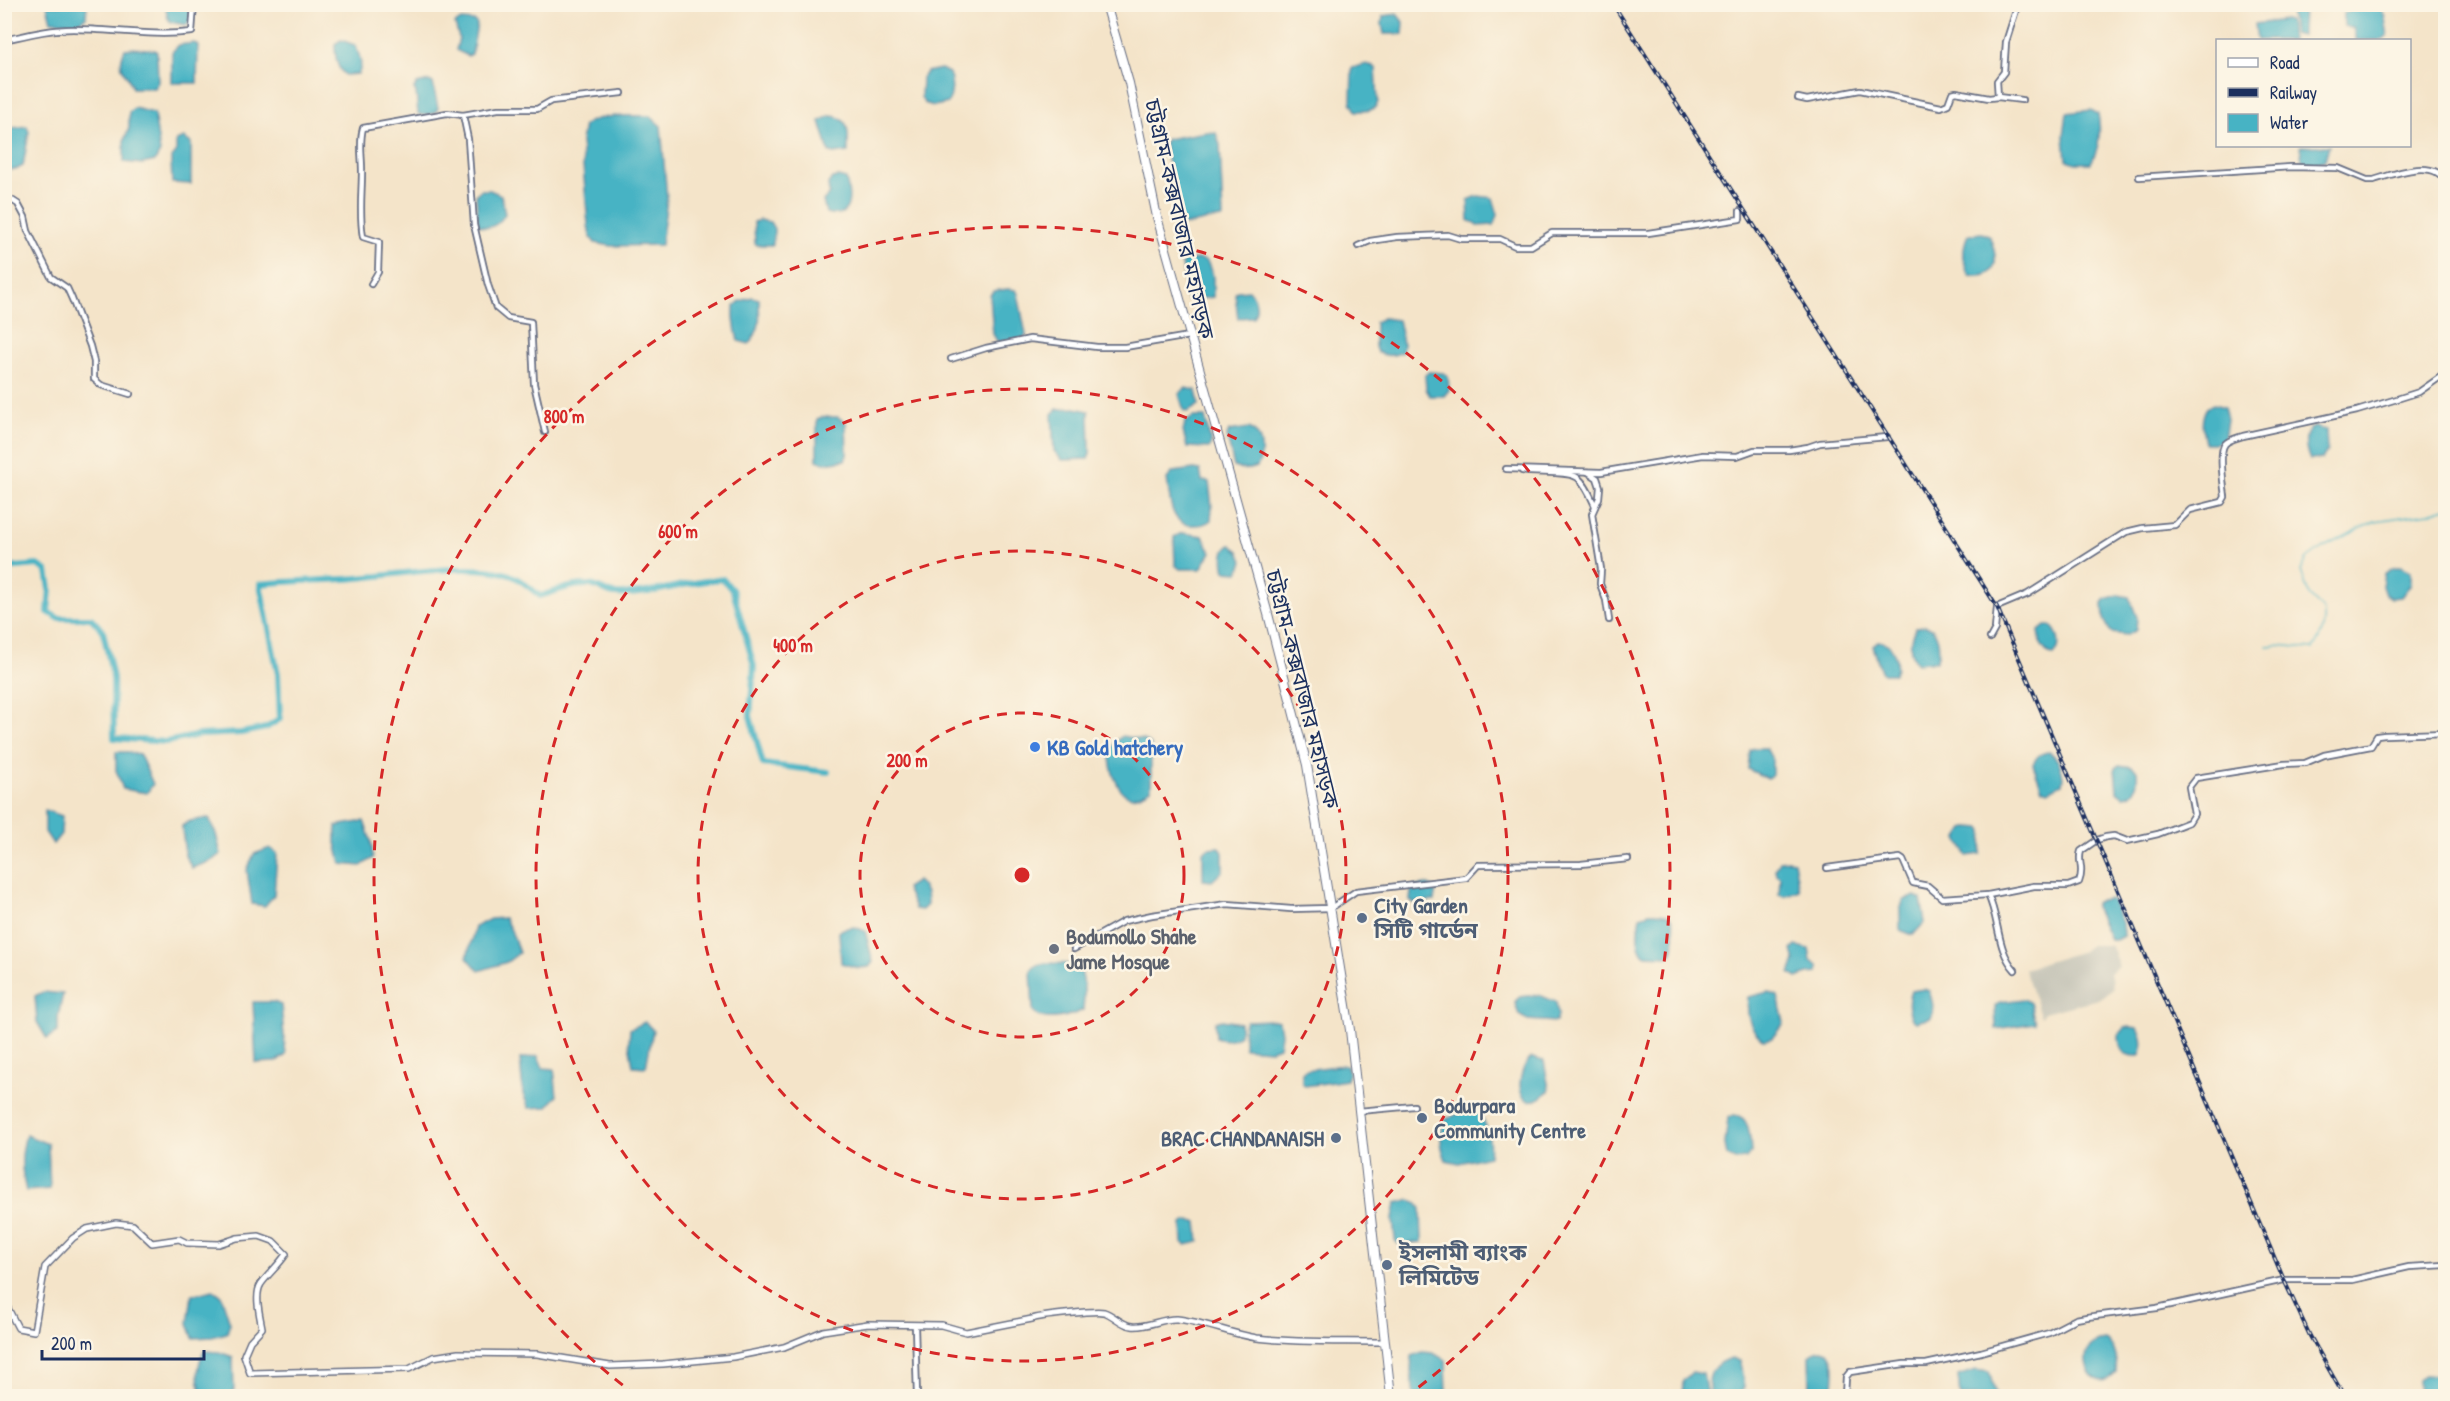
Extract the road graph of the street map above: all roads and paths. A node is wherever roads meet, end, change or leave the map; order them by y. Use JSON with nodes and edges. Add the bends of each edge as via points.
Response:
{"nodes":[{"id":1,"x":194,"y":4,"type":"edge"},
{"id":2,"x":1106,"y":4,"type":"edge"},
{"id":3,"x":2018,"y":4,"type":"edge"},
{"id":4,"x":4,"y":40,"type":"edge"},
{"id":5,"x":622,"y":93,"type":"dead end"},
{"id":6,"x":1998,"y":97,"type":"junction"},
{"id":7,"x":1798,"y":98,"type":"dead end"},
{"id":8,"x":2022,"y":100,"type":"dead end"},
{"id":9,"x":463,"y":115,"type":"junction"},
{"id":10,"x":2139,"y":177,"type":"dead end"},
{"id":11,"x":2445,"y":183,"type":"edge"},
{"id":12,"x":4,"y":195,"type":"edge"},
{"id":13,"x":1740,"y":211,"type":"dead end"},
{"id":14,"x":1358,"y":246,"type":"dead end"},
{"id":15,"x":371,"y":284,"type":"dead end"},
{"id":16,"x":1189,"y":336,"type":"junction"},
{"id":17,"x":951,"y":359,"type":"dead end"},
{"id":18,"x":2445,"y":373,"type":"edge"},
{"id":19,"x":130,"y":394,"type":"dead end"},
{"id":20,"x":545,"y":432,"type":"dead end"},
{"id":21,"x":1887,"y":437,"type":"dead end"},
{"id":22,"x":1506,"y":469,"type":"dead end"},
{"id":23,"x":1514,"y":469,"type":"junction"},
{"id":24,"x":1588,"y":472,"type":"junction"},
{"id":25,"x":1595,"y":506,"type":"junction"},
{"id":26,"x":1608,"y":620,"type":"dead end"},
{"id":27,"x":1990,"y":638,"type":"dead end"},
{"id":28,"x":2445,"y":733,"type":"edge"},
{"id":29,"x":1628,"y":859,"type":"dead end"},
{"id":30,"x":1827,"y":868,"type":"dead end"},
{"id":31,"x":1988,"y":895,"type":"junction"},
{"id":32,"x":1331,"y":908,"type":"junction"},
{"id":33,"x":1074,"y":950,"type":"dead end"},
{"id":34,"x":2015,"y":970,"type":"dead end"},
{"id":35,"x":1414,"y":1106,"type":"dead end"},
{"id":36,"x":1359,"y":1111,"type":"junction"},
{"id":37,"x":2445,"y":1265,"type":"edge"},
{"id":38,"x":4,"y":1301,"type":"edge"},
{"id":39,"x":915,"y":1326,"type":"junction"},
{"id":40,"x":1384,"y":1342,"type":"junction"},
{"id":41,"x":917,"y":1396,"type":"edge"},
{"id":42,"x":1391,"y":1396,"type":"edge"},
{"id":43,"x":1845,"y":1396,"type":"edge"}],
"edges":[{"from":1,"to":4,"type":"street","via":[[192,33],[72,29]]},
{"from":2,"to":16,"type":"highway","name":"চট্টগ্রাম-কক্সবাজার মহাসড়ক","via":[[1129,83],[1157,218]]},
{"from":3,"to":6,"type":"street","via":[[2006,42],[2004,72],[1997,81]]},
{"from":5,"to":9,"type":"street","via":[[551,101],[537,109]]},
{"from":6,"to":7,"type":"street","via":[[1956,92],[1941,107],[1860,90],[1807,100]]},
{"from":6,"to":8,"type":"street"},
{"from":9,"to":15,"type":"street","via":[[447,113],[363,128],[359,141],[360,219],[363,237],[379,242],[378,272]]},
{"from":9,"to":20,"type":"street","via":[[474,225],[488,285],[496,308],[508,318],[531,322],[534,384]]},
{"from":10,"to":11,"type":"street","via":[[2295,167],[2338,168],[2374,180],[2429,169],[2439,173]]},
{"from":12,"to":19,"type":"street","via":[[18,204],[51,277],[67,288],[72,298],[90,346],[93,379]]},
{"from":13,"to":14,"type":"street","via":[[1740,219],[1671,231],[1552,233],[1531,246],[1448,235],[1397,237]]},
{"from":16,"to":17,"type":"street","via":[[1125,347],[1030,339]]},
{"from":16,"to":32,"type":"highway","name":"চট্টগ্রাম-কক্সবাজার মহাসড়ক","via":[[1307,765]]},
{"from":18,"to":27,"type":"street","via":[[2419,392],[2397,399],[2226,442],[2222,502],[2190,510],[2175,525],[2126,532],[2028,594],[1997,607]]},
{"from":21,"to":24,"type":"street","via":[[1820,442],[1789,450],[1754,450],[1737,456],[1703,455]]},
{"from":22,"to":23,"type":"street"},
{"from":23,"to":24,"type":"street"},
{"from":23,"to":25,"type":"street","via":[[1578,478]]},
{"from":24,"to":25,"type":"street","via":[[1597,478],[1600,487]]},
{"from":25,"to":26,"type":"street","via":[[1592,514]]},
{"from":28,"to":31,"type":"street","via":[[2377,736],[2371,746],[2324,755],[2305,763],[2196,778],[2189,787],[2194,814],[2189,822],[2141,839],[2127,841],[2114,836],[2097,840],[2081,851],[2083,873],[2079,882],[2068,886],[2034,886]]},
{"from":29,"to":32,"type":"street","via":[[1581,864],[1478,865],[1466,878],[1356,891]]},
{"from":30,"to":31,"type":"street","via":[[1900,858],[1913,883],[1928,886],[1942,898]]},
{"from":31,"to":34,"type":"street","via":[[2002,949]]},
{"from":32,"to":33,"type":"street","via":[[1227,904],[1198,907],[1124,921]]},
{"from":32,"to":36,"type":"highway","name":"চট্টগ্রাম-কক্সবাজার মহাসড়ক"},
{"from":35,"to":36,"type":"street"},
{"from":36,"to":40,"type":"highway","name":"চট্টগ্রাম-কক্সবাজার মহাসড়ক"},
{"from":37,"to":43,"type":"street","via":[[2409,1267],[2346,1281],[2284,1280],[2157,1308],[2076,1319],[2049,1333],[1981,1352],[1926,1364],[1850,1372]]},
{"from":38,"to":39,"type":"street","via":[[18,1328],[34,1331],[45,1267],[87,1229],[116,1223],[133,1225],[152,1243],[179,1239],[219,1244],[259,1236],[273,1241],[286,1254],[260,1286],[262,1328],[244,1355],[250,1373],[409,1369],[433,1357],[458,1353],[537,1354],[610,1366],[663,1364],[784,1347],[832,1329],[868,1324]]},
{"from":39,"to":40,"type":"street","via":[[941,1325],[966,1332],[1042,1315],[1089,1311],[1103,1312],[1131,1326],[1173,1319],[1256,1338]]},
{"from":39,"to":41,"type":"street"},
{"from":40,"to":42,"type":"highway","name":"চট্টগ্রাম-কক্সবাজার মহাসড়ক"}]}
